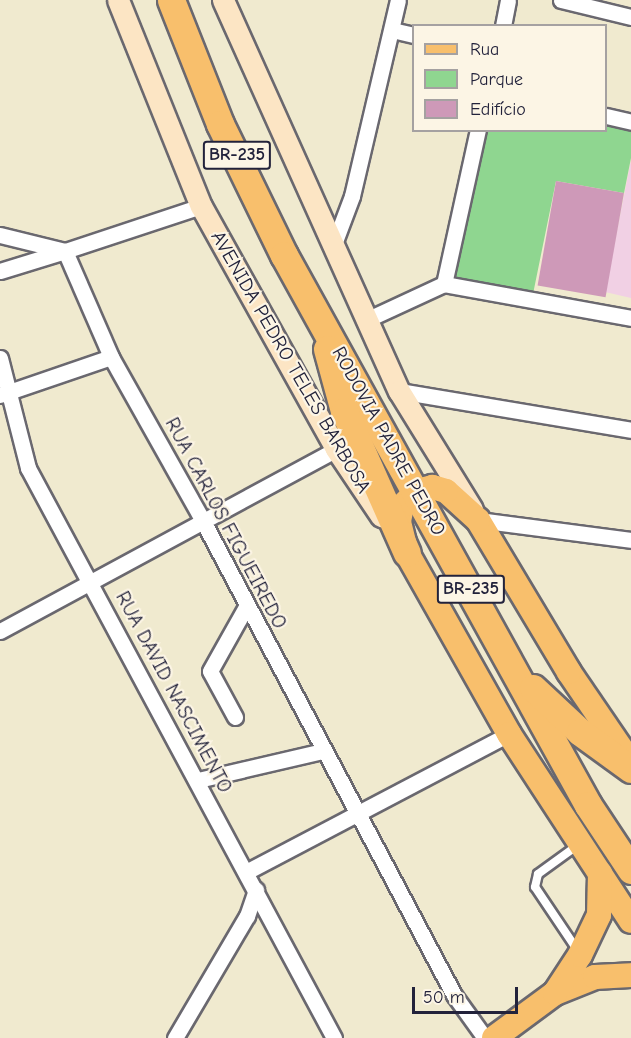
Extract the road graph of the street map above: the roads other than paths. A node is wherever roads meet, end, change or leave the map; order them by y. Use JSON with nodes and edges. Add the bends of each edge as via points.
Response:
{"nodes":[{"id":1,"x":118,"y":0,"type":"edge"},
{"id":2,"x":171,"y":0,"type":"edge"},
{"id":3,"x":224,"y":0,"type":"edge"},
{"id":4,"x":398,"y":0,"type":"edge"},
{"id":5,"x":508,"y":0,"type":"edge"},
{"id":6,"x":561,"y":0,"type":"edge"},
{"id":7,"x":631,"y":17,"type":"edge"},
{"id":8,"x":503,"y":24,"type":"edge"},
{"id":9,"x":392,"y":30,"type":"junction"},
{"id":10,"x":412,"y":35,"type":"edge"},
{"id":11,"x":607,"y":116,"type":"edge"},
{"id":12,"x":631,"y":122,"type":"edge"},
{"id":13,"x":478,"y":132,"type":"edge"},
{"id":14,"x":201,"y":206,"type":"junction"},
{"id":15,"x":0,"y":235,"type":"edge"},
{"id":16,"x":334,"y":244,"type":"junction"},
{"id":17,"x":65,"y":251,"type":"junction"},
{"id":18,"x":0,"y":271,"type":"edge"},
{"id":19,"x":444,"y":284,"type":"junction"},
{"id":20,"x":314,"y":305,"type":"junction"},
{"id":21,"x":631,"y":318,"type":"edge"},
{"id":22,"x":366,"y":320,"type":"junction"},
{"id":23,"x":111,"y":357,"type":"junction"},
{"id":24,"x":0,"y":358,"type":"edge"},
{"id":25,"x":399,"y":392,"type":"junction"},
{"id":26,"x":4,"y":394,"type":"edge"},
{"id":27,"x":631,"y":430,"type":"edge"},
{"id":28,"x":336,"y":449,"type":"junction"},
{"id":29,"x":417,"y":491,"type":"junction"},
{"id":30,"x":478,"y":520,"type":"junction"},
{"id":31,"x":204,"y":523,"type":"junction"},
{"id":32,"x":631,"y":540,"type":"edge"},
{"id":33,"x":407,"y":553,"type":"junction"},
{"id":34,"x":91,"y":582,"type":"junction"},
{"id":35,"x":247,"y":605,"type":"junction"},
{"id":36,"x":0,"y":631,"type":"edge"},
{"id":37,"x":516,"y":672,"type":"junction"},
{"id":38,"x":236,"y":717,"type":"dead end"},
{"id":39,"x":509,"y":734,"type":"junction"},
{"id":40,"x":323,"y":751,"type":"junction"},
{"id":41,"x":631,"y":763,"type":"edge"},
{"id":42,"x":631,"y":769,"type":"edge"},
{"id":43,"x":198,"y":780,"type":"junction"},
{"id":44,"x":357,"y":811,"type":"junction"},
{"id":45,"x":580,"y":843,"type":"junction"},
{"id":46,"x":631,"y":870,"type":"edge"},
{"id":47,"x":246,"y":872,"type":"junction"},
{"id":48,"x":600,"y":873,"type":"junction"},
{"id":49,"x":256,"y":890,"type":"junction"},
{"id":50,"x":631,"y":921,"type":"edge"},
{"id":51,"x":580,"y":955,"type":"junction"},
{"id":52,"x":631,"y":975,"type":"edge"},
{"id":53,"x":555,"y":993,"type":"junction"},
{"id":54,"x":175,"y":1038,"type":"edge"},
{"id":55,"x":334,"y":1038,"type":"edge"},
{"id":56,"x":485,"y":1038,"type":"edge"},
{"id":57,"x":494,"y":1038,"type":"edge"}],
"edges":[{"from":1,"to":14,"type":"street","name":"AVENIDA PEDRO TELES BARBOSA"},
{"from":2,"to":20,"type":"highway","name":"RODOVIA PADRE PEDRO","number":"BR-235","via":[[220,124],[284,255]]},
{"from":3,"to":16,"type":"street"},
{"from":4,"to":9,"type":"street"},
{"from":5,"to":8,"type":"street"},
{"from":6,"to":7,"type":"street"},
{"from":9,"to":10,"type":"street"},
{"from":9,"to":16,"type":"street","via":[[352,196]]},
{"from":11,"to":12,"type":"street"},
{"from":13,"to":19,"type":"street"},
{"from":14,"to":17,"type":"street"},
{"from":14,"to":28,"type":"street","name":"AVENIDA PEDRO TELES BARBOSA"},
{"from":15,"to":17,"type":"street"},
{"from":16,"to":22,"type":"street"},
{"from":17,"to":18,"type":"street"},
{"from":17,"to":23,"type":"street","name":"RUA CARLOS FIGUEIREDO"},
{"from":19,"to":21,"type":"street"},
{"from":19,"to":22,"type":"street"},
{"from":20,"to":29,"type":"highway","name":"RODOVIA PADRE PEDRO","number":"BR-235"},
{"from":20,"to":33,"type":"highway","via":[[344,411]]},
{"from":22,"to":25,"type":"street"},
{"from":23,"to":26,"type":"street"},
{"from":23,"to":31,"type":"street","name":"RUA CARLOS FIGUEIREDO"},
{"from":24,"to":26,"type":"street","name":"RUA DAVID NASCIMENTO"},
{"from":25,"to":27,"type":"street"},
{"from":25,"to":30,"type":"street"},
{"from":26,"to":34,"type":"street","name":"RUA DAVID NASCIMENTO","via":[[28,468]]},
{"from":28,"to":31,"type":"street"},
{"from":28,"to":33,"type":"street","name":"AVENIDA PEDRO TELES BARBOSA"},
{"from":29,"to":30,"type":"main road","via":[[433,487],[446,491]]},
{"from":29,"to":33,"type":"main road","via":[[402,506],[399,522]]},
{"from":29,"to":37,"type":"highway","name":"RODOVIA PADRE PEDRO","number":"BR-235"},
{"from":30,"to":32,"type":"street"},
{"from":30,"to":41,"type":"main road","via":[[568,672]]},
{"from":31,"to":34,"type":"street"},
{"from":31,"to":35,"type":"street","name":"RUA CARLOS FIGUEIREDO"},
{"from":33,"to":39,"type":"main road","name":"AVENIDA PEDRO TELES BARBOSA"},
{"from":34,"to":36,"type":"street"},
{"from":34,"to":43,"type":"street","name":"RUA DAVID NASCIMENTO"},
{"from":35,"to":38,"type":"street","via":[[210,671]]},
{"from":35,"to":40,"type":"street","name":"RUA CARLOS FIGUEIREDO"},
{"from":37,"to":42,"type":"highway","via":[[580,732]]},
{"from":37,"to":46,"type":"highway","name":"RODOVIA PADRE PEDRO","number":"BR-235","via":[[588,805]]},
{"from":39,"to":44,"type":"street"},
{"from":39,"to":45,"type":"main road","name":"AVENIDA PEDRO TELES BARBOSA"},
{"from":40,"to":43,"type":"street"},
{"from":40,"to":44,"type":"street","name":"RUA CARLOS FIGUEIREDO"},
{"from":43,"to":47,"type":"street","name":"RUA DAVID NASCIMENTO"},
{"from":44,"to":47,"type":"street"},
{"from":44,"to":56,"type":"street","name":"RUA CARLOS FIGUEIREDO","via":[[454,994]]},
{"from":45,"to":48,"type":"main road","name":"AVENIDA PEDRO TELES BARBOSA"},
{"from":45,"to":51,"type":"lane","via":[[538,874],[535,887]]},
{"from":47,"to":49,"type":"street","name":"RUA DAVID NASCIMENTO"},
{"from":48,"to":50,"type":"main road","name":"AVENIDA PEDRO TELES BARBOSA"},
{"from":48,"to":51,"type":"main road","via":[[599,915]]},
{"from":49,"to":54,"type":"street","via":[[247,916]]},
{"from":49,"to":55,"type":"street","name":"RUA DAVID NASCIMENTO"},
{"from":51,"to":53,"type":"main road"},
{"from":52,"to":53,"type":"main road","via":[[595,977]]},
{"from":53,"to":57,"type":"main road"}]}
